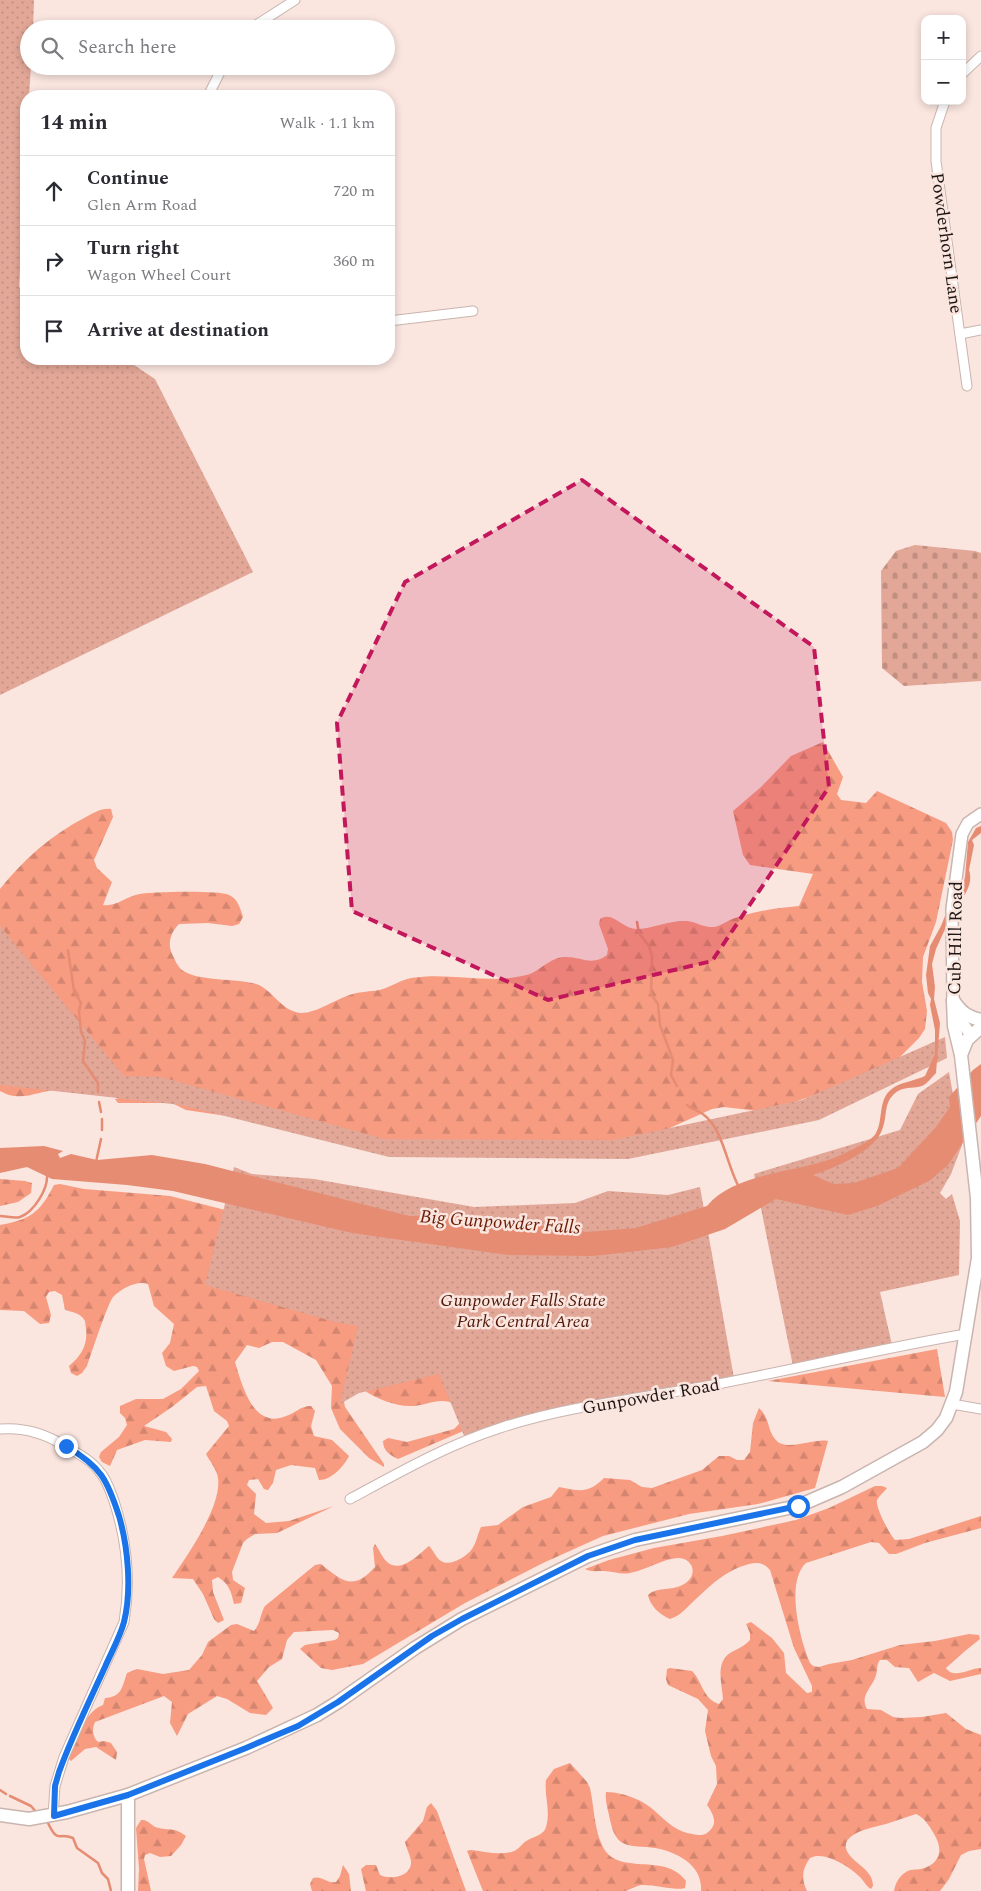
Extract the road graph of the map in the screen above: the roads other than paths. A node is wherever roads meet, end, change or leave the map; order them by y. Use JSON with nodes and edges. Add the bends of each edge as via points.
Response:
{"nodes":[{"id":1,"x":295,"y":0,"type":"edge"},
{"id":2,"x":264,"y":20,"type":"edge"},
{"id":3,"x":981,"y":56,"type":"edge"},
{"id":4,"x":966,"y":70,"type":"edge"},
{"id":5,"x":218,"y":75,"type":"edge"},
{"id":6,"x":211,"y":90,"type":"edge"},
{"id":7,"x":944,"y":105,"type":"edge"},
{"id":8,"x":473,"y":311,"type":"dead end"},
{"id":9,"x":395,"y":320,"type":"edge"},
{"id":10,"x":981,"y":330,"type":"edge"},
{"id":11,"x":960,"y":334,"type":"junction"},
{"id":12,"x":967,"y":386,"type":"dead end"},
{"id":13,"x":979,"y":815,"type":"edge"},
{"id":14,"x":953,"y":1000,"type":"junction"},
{"id":15,"x":981,"y":1020,"type":"edge"},
{"id":16,"x":976,"y":1031,"type":"edge"},
{"id":17,"x":962,"y":1060,"type":"junction"},
{"id":18,"x":966,"y":1334,"type":"junction"},
{"id":19,"x":952,"y":1404,"type":"junction"},
{"id":20,"x":981,"y":1409,"type":"edge"},
{"id":21,"x":0,"y":1429,"type":"edge"},
{"id":22,"x":350,"y":1499,"type":"dead end"},
{"id":23,"x":128,"y":1795,"type":"junction"},
{"id":24,"x":0,"y":1815,"type":"edge"},
{"id":25,"x":54,"y":1816,"type":"junction"},
{"id":26,"x":128,"y":1891,"type":"edge"}],
"edges":[{"from":1,"to":2,"type":"street"},
{"from":3,"to":4,"type":"street"},
{"from":5,"to":6,"type":"street"},
{"from":7,"to":11,"type":"street","name":"Powderhorn Lane","via":[[936,128],[936,161]]},
{"from":8,"to":9,"type":"street"},
{"from":10,"to":11,"type":"street"},
{"from":11,"to":12,"type":"street","name":"Powderhorn Lane"},
{"from":13,"to":14,"type":"street","name":"Cub Hill Road","via":[[968,823],[962,834],[952,914]]},
{"from":14,"to":15,"type":"main road","via":[[962,1012]]},
{"from":14,"to":16,"type":"street","name":"Cub Hill Road","via":[[960,1022]]},
{"from":14,"to":17,"type":"main road","via":[[954,1026]]},
{"from":16,"to":17,"type":"main road","via":[[964,1046]]},
{"from":17,"to":18,"type":"main road","via":[[979,1240]]},
{"from":18,"to":19,"type":"main road"},
{"from":18,"to":22,"type":"street","name":"Gunpowder Road","via":[[547,1415],[501,1427],[451,1447]]},
{"from":19,"to":20,"type":"street"},
{"from":19,"to":23,"type":"main road","via":[[942,1425],[923,1442],[842,1487],[798,1506],[635,1540],[588,1556],[432,1636],[298,1726]]},
{"from":21,"to":25,"type":"street","via":[[30,1431],[55,1439],[99,1470],[109,1487],[126,1552],[128,1602],[124,1622],[64,1758],[55,1786]]},
{"from":23,"to":25,"type":"main road"},
{"from":23,"to":26,"type":"main road"},
{"from":24,"to":25,"type":"main road","via":[[29,1819]]}]}
